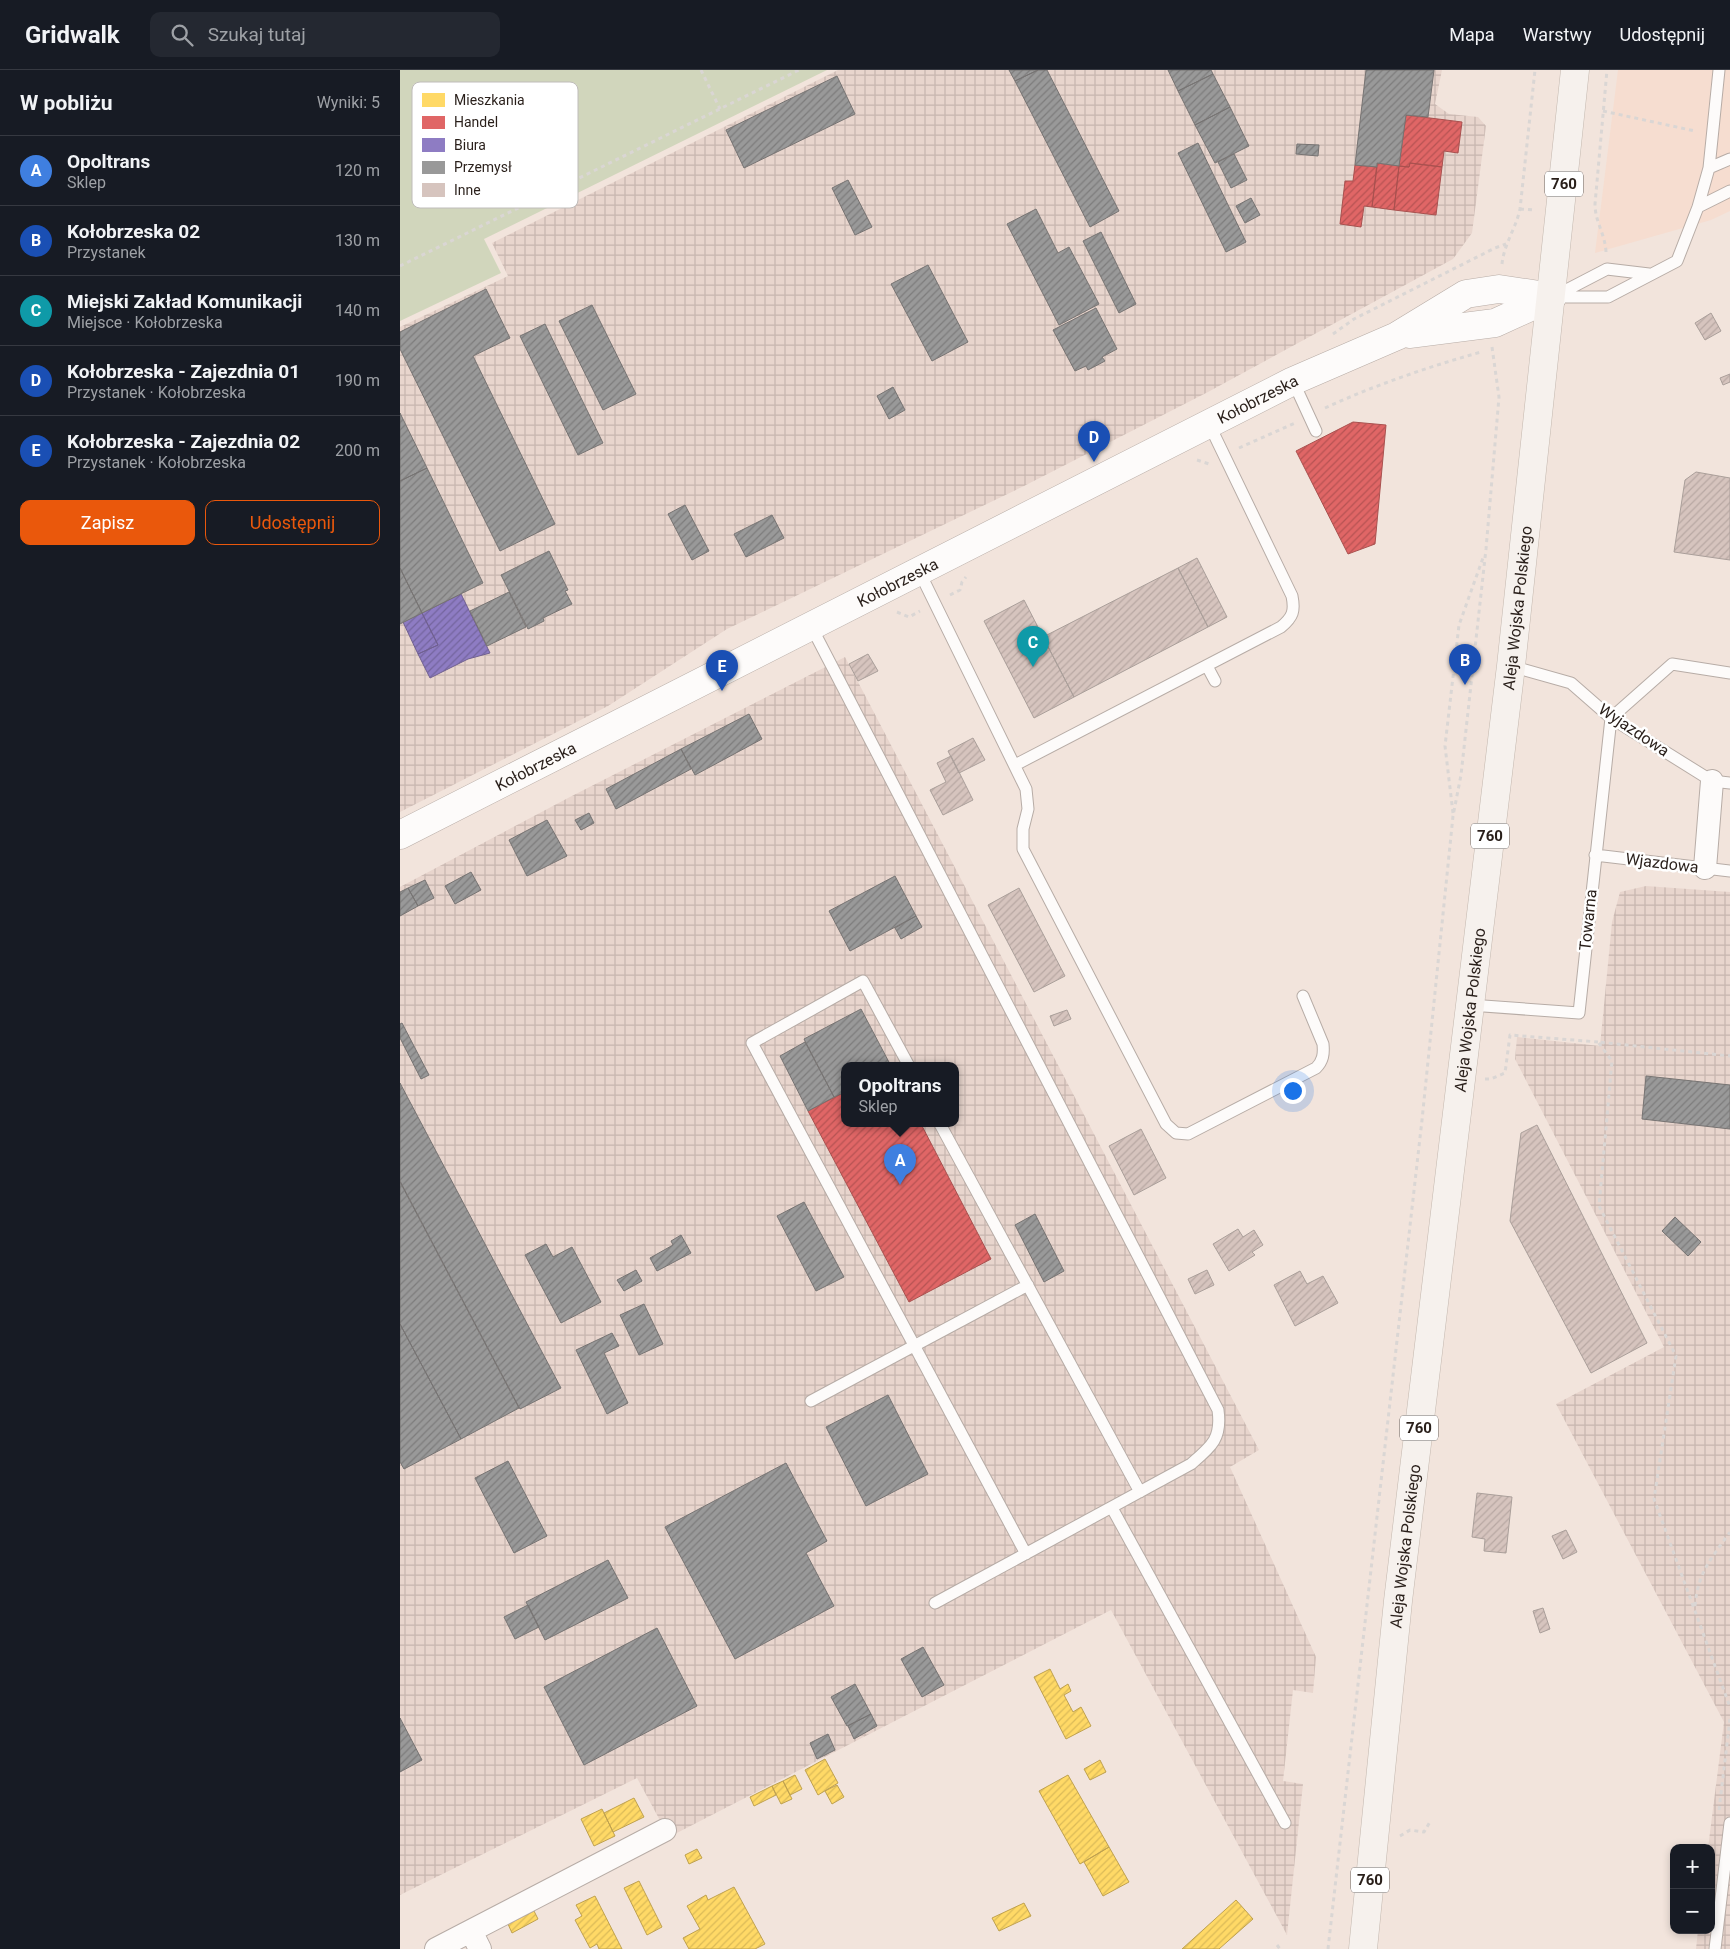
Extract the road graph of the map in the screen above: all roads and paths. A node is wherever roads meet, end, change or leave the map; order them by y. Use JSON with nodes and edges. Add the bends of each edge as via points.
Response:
{"nodes":[{"id":1,"x":701,"y":70,"type":"edge"},
{"id":2,"x":799,"y":70,"type":"edge"},
{"id":3,"x":1535,"y":70,"type":"edge"},
{"id":4,"x":1575,"y":70,"type":"edge"},
{"id":5,"x":1607,"y":70,"type":"edge"},
{"id":6,"x":1719,"y":70,"type":"edge"},
{"id":7,"x":720,"y":109,"type":"junction"},
{"id":8,"x":1603,"y":111,"type":"junction"},
{"id":9,"x":1712,"y":134,"type":"junction"},
{"id":10,"x":1730,"y":159,"type":"edge"},
{"id":11,"x":1709,"y":168,"type":"junction"},
{"id":12,"x":578,"y":179,"type":"edge"},
{"id":13,"x":1730,"y":191,"type":"edge"},
{"id":14,"x":1698,"y":207,"type":"junction"},
{"id":15,"x":518,"y":208,"type":"edge"},
{"id":16,"x":1502,"y":256,"type":"dead end"},
{"id":17,"x":400,"y":266,"type":"edge"},
{"id":18,"x":1607,"y":269,"type":"junction"},
{"id":19,"x":1649,"y":274,"type":"junction"},
{"id":20,"x":1552,"y":297,"type":"junction"},
{"id":21,"x":1492,"y":350,"type":"dead end"},
{"id":22,"x":1293,"y":381,"type":"junction"},
{"id":23,"x":1209,"y":424,"type":"junction"},
{"id":24,"x":1316,"y":431,"type":"dead end"},
{"id":25,"x":1486,"y":548,"type":"junction"},
{"id":26,"x":919,"y":572,"type":"junction"},
{"id":27,"x":810,"y":626,"type":"junction"},
{"id":28,"x":1207,"y":666,"type":"junction"},
{"id":29,"x":1511,"y":666,"type":"junction"},
{"id":30,"x":1730,"y":673,"type":"edge"},
{"id":31,"x":1215,"y":681,"type":"dead end"},
{"id":32,"x":1611,"y":718,"type":"junction"},
{"id":33,"x":1015,"y":765,"type":"junction"},
{"id":34,"x":1721,"y":782,"type":"edge"},
{"id":35,"x":1453,"y":816,"type":"junction"},
{"id":36,"x":400,"y":835,"type":"edge"},
{"id":37,"x":1595,"y":855,"type":"junction"},
{"id":38,"x":1705,"y":868,"type":"junction"},
{"id":39,"x":1730,"y":871,"type":"edge"},
{"id":40,"x":1303,"y":996,"type":"dead end"},
{"id":41,"x":1470,"y":1006,"type":"junction"},
{"id":42,"x":1598,"y":1042,"type":"junction"},
{"id":43,"x":1730,"y":1054,"type":"edge"},
{"id":44,"x":907,"y":1062,"type":"edge"},
{"id":45,"x":1427,"y":1072,"type":"junction"},
{"id":46,"x":1461,"y":1076,"type":"junction"},
{"id":47,"x":942,"y":1127,"type":"edge"},
{"id":48,"x":1028,"y":1285,"type":"junction"},
{"id":49,"x":914,"y":1346,"type":"junction"},
{"id":50,"x":810,"y":1401,"type":"dead end"},
{"id":51,"x":1140,"y":1492,"type":"junction"},
{"id":52,"x":1112,"y":1508,"type":"junction"},
{"id":53,"x":1730,"y":1532,"type":"edge"},
{"id":54,"x":1026,"y":1554,"type":"junction"},
{"id":55,"x":935,"y":1603,"type":"dead end"},
{"id":56,"x":1694,"y":1610,"type":"junction"},
{"id":57,"x":1730,"y":1707,"type":"edge"},
{"id":58,"x":1730,"y":1719,"type":"edge"},
{"id":59,"x":1718,"y":1814,"type":"dead end"},
{"id":60,"x":1285,"y":1823,"type":"dead end"},
{"id":61,"x":1730,"y":1823,"type":"edge"},
{"id":62,"x":665,"y":1830,"type":"dead end"},
{"id":63,"x":475,"y":1940,"type":"edge"},
{"id":64,"x":1277,"y":1945,"type":"dead end"},
{"id":65,"x":436,"y":1949,"type":"edge"},
{"id":66,"x":1280,"y":1949,"type":"edge"},
{"id":67,"x":1328,"y":1949,"type":"edge"},
{"id":68,"x":1363,"y":1949,"type":"edge"},
{"id":69,"x":1715,"y":1949,"type":"edge"}],
"edges":[{"from":1,"to":7,"type":"path"},
{"from":2,"to":7,"type":"path"},
{"from":3,"to":16,"type":"path","via":[[1518,218]]},
{"from":4,"to":20,"type":"main road","name":"Aleja Wojska Polskiego","number":"760"},
{"from":5,"to":8,"type":"path"},
{"from":6,"to":9,"type":"lane"},
{"from":7,"to":12,"type":"path"},
{"from":8,"to":9,"type":"path"},
{"from":8,"to":18,"type":"path","via":[[1595,215],[1605,239]]},
{"from":9,"to":11,"type":"lane"},
{"from":10,"to":11,"type":"lane"},
{"from":11,"to":14,"type":"lane"},
{"from":13,"to":14,"type":"lane"},
{"from":14,"to":19,"type":"lane","via":[[1677,260]]},
{"from":15,"to":17,"type":"path"},
{"from":18,"to":19,"type":"lane"},
{"from":18,"to":20,"type":"lane"},
{"from":19,"to":20,"type":"lane","via":[[1608,297]]},
{"from":20,"to":22,"type":"street","name":"Kołobrzeska","via":[[1495,323],[1397,336]]},
{"from":20,"to":29,"type":"main road","name":"Aleja Wojska Polskiego","number":"760"},
{"from":21,"to":25,"type":"path","via":[[1500,397]]},
{"from":22,"to":23,"type":"street","name":"Kołobrzeska"},
{"from":22,"to":24,"type":"lane"},
{"from":23,"to":26,"type":"street","name":"Kołobrzeska"},
{"from":23,"to":28,"type":"lane","via":[[1294,606],[1293,616],[1281,627]]},
{"from":25,"to":35,"type":"path","via":[[1461,776]]},
{"from":25,"to":35,"type":"path","via":[[1459,625],[1445,746]]},
{"from":26,"to":27,"type":"street","name":"Kołobrzeska"},
{"from":26,"to":33,"type":"lane"},
{"from":27,"to":36,"type":"street","name":"Kołobrzeska"},
{"from":27,"to":51,"type":"lane","via":[[1218,1410],[1220,1426],[1211,1447],[1191,1464]]},
{"from":28,"to":31,"type":"lane"},
{"from":28,"to":33,"type":"lane"},
{"from":29,"to":32,"type":"lane","name":"Wyjazdowa","via":[[1571,683]]},
{"from":29,"to":41,"type":"main road","name":"Aleja Wojska Polskiego","number":"760"},
{"from":30,"to":32,"type":"lane","via":[[1672,664]]},
{"from":32,"to":34,"type":"lane","name":"Wyjazdowa"},
{"from":32,"to":37,"type":"lane","name":"Towarna"},
{"from":33,"to":40,"type":"lane","via":[[1026,788],[1028,809],[1023,849],[1166,1124],[1176,1133],[1188,1134],[1322,1062],[1323,1044]]},
{"from":34,"to":38,"type":"street"},
{"from":35,"to":45,"type":"path"},
{"from":37,"to":38,"type":"lane","name":"Wjazdowa"},
{"from":37,"to":41,"type":"lane","name":"Towarna","via":[[1579,1013]]},
{"from":38,"to":39,"type":"lane","name":"Wjazdowa"},
{"from":41,"to":46,"type":"main road","name":"Aleja Wojska Polskiego","number":"760"},
{"from":42,"to":43,"type":"path"},
{"from":42,"to":46,"type":"path","via":[[1510,1035],[1504,1073],[1491,1079]]},
{"from":42,"to":56,"type":"path","via":[[1612,1061],[1599,1206],[1676,1356],[1654,1499]]},
{"from":44,"to":49,"type":"lane","via":[[863,981],[752,1043]]},
{"from":45,"to":46,"type":"path"},
{"from":45,"to":67,"type":"path"},
{"from":46,"to":68,"type":"main road","name":"Aleja Wojska Polskiego","number":"760","via":[[1398,1601]]},
{"from":47,"to":48,"type":"lane"},
{"from":48,"to":49,"type":"lane"},
{"from":48,"to":51,"type":"lane"},
{"from":49,"to":50,"type":"lane"},
{"from":49,"to":54,"type":"lane"},
{"from":51,"to":52,"type":"lane"},
{"from":52,"to":54,"type":"lane"},
{"from":52,"to":60,"type":"lane"},
{"from":53,"to":56,"type":"path","via":[[1705,1567],[1696,1588]]},
{"from":54,"to":55,"type":"lane"},
{"from":56,"to":57,"type":"path"},
{"from":58,"to":59,"type":"path"},
{"from":61,"to":69,"type":"lane"},
{"from":62,"to":63,"type":"street"},
{"from":63,"to":65,"type":"street"},
{"from":64,"to":66,"type":"path"}]}
